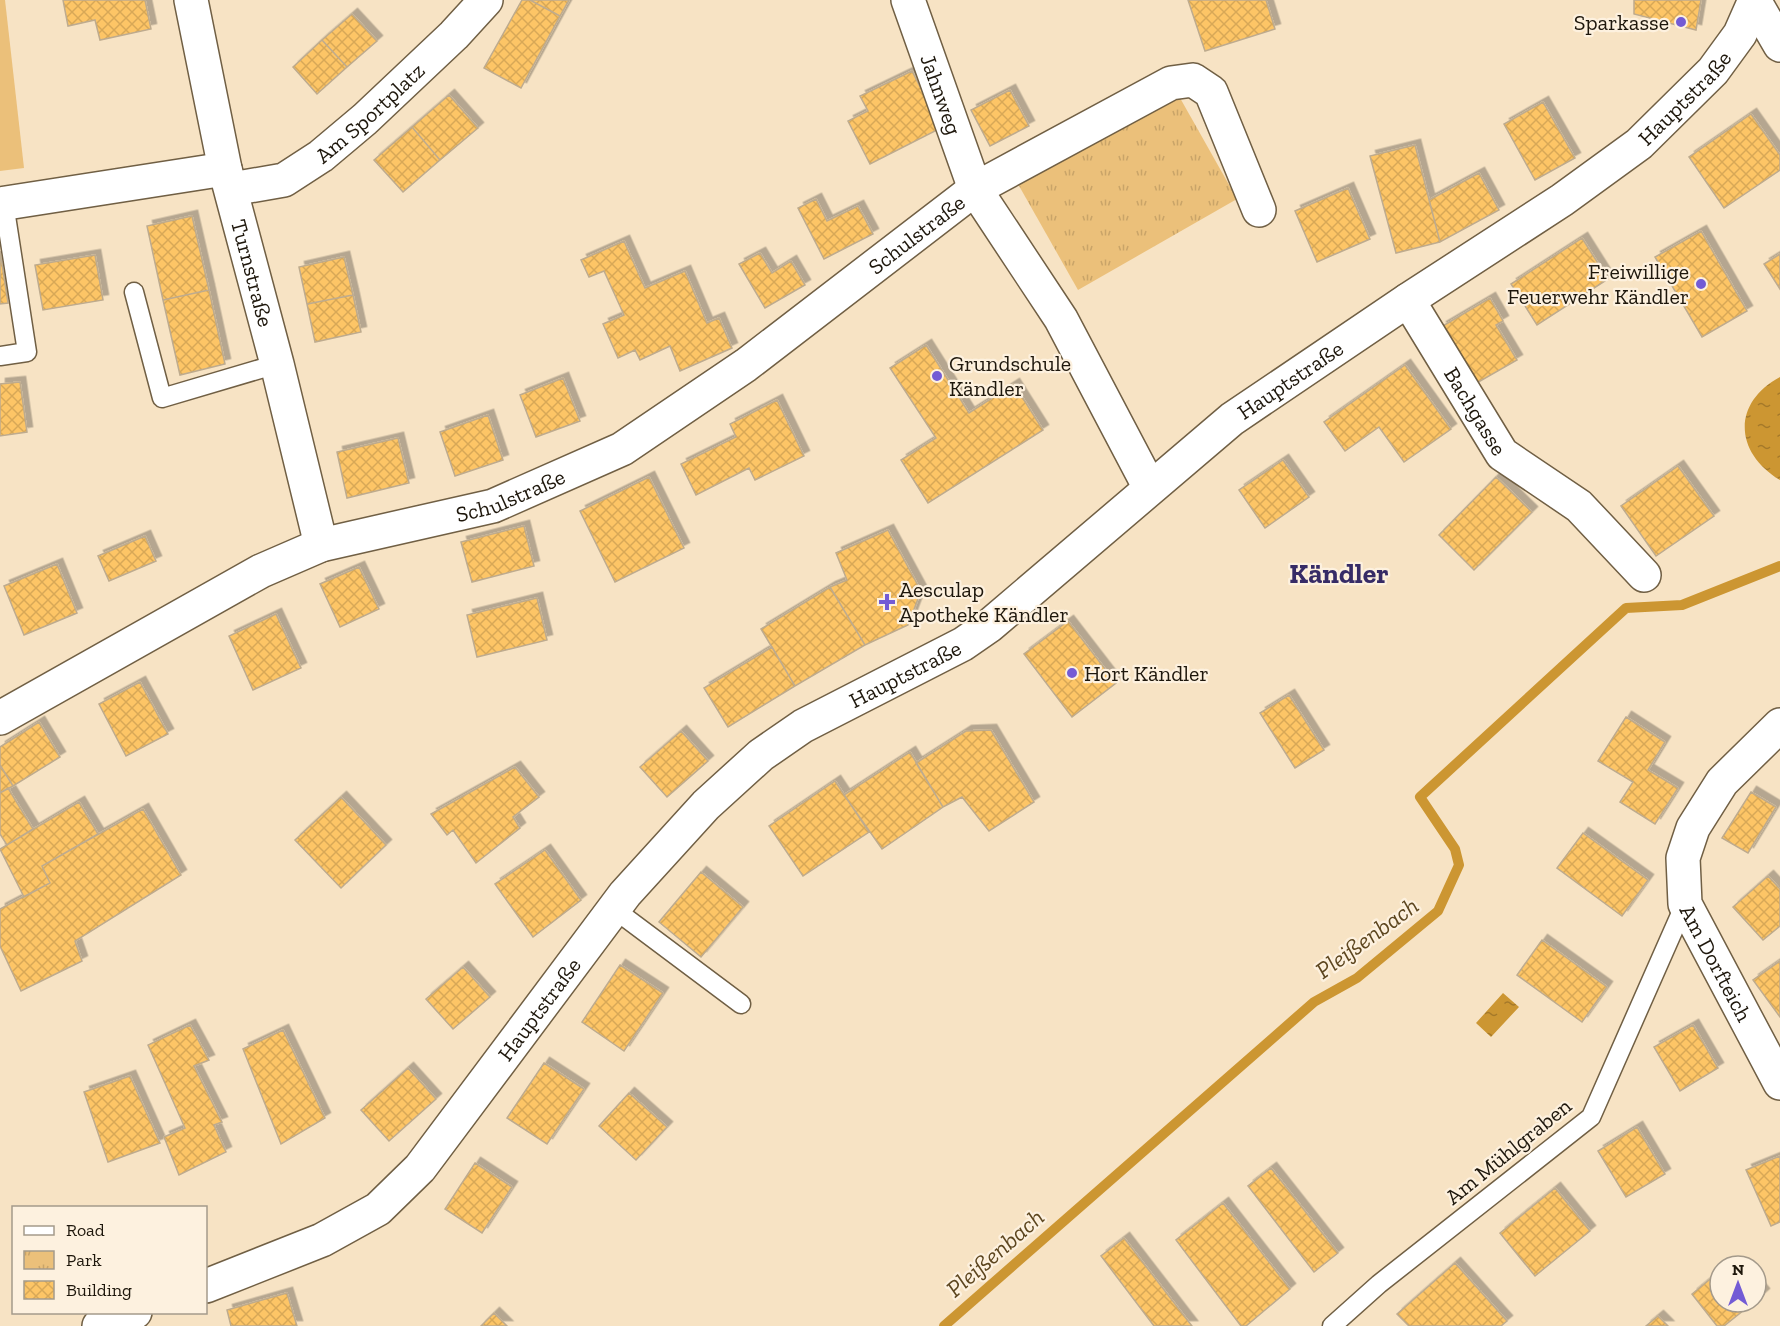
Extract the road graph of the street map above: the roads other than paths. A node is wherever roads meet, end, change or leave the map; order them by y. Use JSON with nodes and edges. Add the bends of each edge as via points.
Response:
{"nodes":[{"id":1,"x":191,"y":0,"type":"edge"},
{"id":2,"x":486,"y":0,"type":"edge"},
{"id":3,"x":908,"y":0,"type":"edge"},
{"id":4,"x":1755,"y":1,"type":"edge"},
{"id":5,"x":1780,"y":45,"type":"edge"},
{"id":6,"x":229,"y":179,"type":"junction"},
{"id":7,"x":975,"y":189,"type":"junction"},
{"id":8,"x":2,"y":204,"type":"edge"},
{"id":9,"x":1259,"y":210,"type":"dead end"},
{"id":10,"x":134,"y":292,"type":"dead end"},
{"id":11,"x":1408,"y":300,"type":"junction"},
{"id":12,"x":0,"y":356,"type":"edge"},
{"id":13,"x":277,"y":364,"type":"junction"},
{"id":14,"x":1150,"y":488,"type":"junction"},
{"id":15,"x":321,"y":545,"type":"junction"},
{"id":16,"x":1644,"y":575,"type":"dead end"},
{"id":17,"x":0,"y":718,"type":"edge"},
{"id":18,"x":1780,"y":725,"type":"edge"},
{"id":19,"x":1685,"y":904,"type":"junction"},
{"id":20,"x":614,"y":909,"type":"junction"},
{"id":21,"x":741,"y":1004,"type":"dead end"},
{"id":22,"x":1780,"y":1083,"type":"edge"},
{"id":23,"x":207,"y":1286,"type":"edge"},
{"id":24,"x":130,"y":1314,"type":"edge"},
{"id":25,"x":99,"y":1326,"type":"edge"},
{"id":26,"x":1332,"y":1326,"type":"edge"}],
"edges":[{"from":1,"to":6,"type":"street","name":"Turnstraße"},
{"from":2,"to":6,"type":"street","name":"Am Sportplatz","via":[[454,35],[321,156],[284,180]]},
{"from":3,"to":7,"type":"street","name":"Jahnweg"},
{"from":4,"to":5,"type":"street"},
{"from":4,"to":11,"type":"street","name":"Hauptstraße","via":[[1740,34],[1713,71],[1639,144],[1562,200]]},
{"from":6,"to":8,"type":"street","name":"Am Sportplatz"},
{"from":6,"to":13,"type":"street","name":"Turnstraße"},
{"from":7,"to":9,"type":"street","name":"Schulstraße","via":[[1171,83],[1193,80],[1211,92]]},
{"from":7,"to":14,"type":"street","name":"Schulstraße","via":[[1061,319]]},
{"from":7,"to":15,"type":"street","name":"Schulstraße","via":[[746,365],[622,449],[493,506]]},
{"from":8,"to":12,"type":"lane","via":[[27,352]]},
{"from":10,"to":13,"type":"lane","via":[[162,398]]},
{"from":11,"to":14,"type":"street","name":"Hauptstraße","via":[[1232,419]]},
{"from":11,"to":16,"type":"street","name":"Bachgasse","via":[[1502,454],[1579,506]]},
{"from":13,"to":15,"type":"street","name":"Turnstraße"},
{"from":14,"to":20,"type":"street","name":"Hauptstraße","via":[[1008,612],[963,644],[803,726],[761,754],[705,805]]},
{"from":15,"to":17,"type":"street","name":"Schulstraße","via":[[261,571]]},
{"from":18,"to":19,"type":"street","name":"Am Dorfteich","via":[[1722,782],[1693,828],[1683,858]]},
{"from":19,"to":22,"type":"street","name":"Am Dorfteich"},
{"from":19,"to":26,"type":"lane","name":"Am Mühlgraben","via":[[1591,1117],[1379,1284]]},
{"from":20,"to":21,"type":"lane"},
{"from":20,"to":23,"type":"street","name":"Hauptstraße","via":[[420,1168],[378,1209],[322,1240]]},
{"from":24,"to":25,"type":"street"}]}
